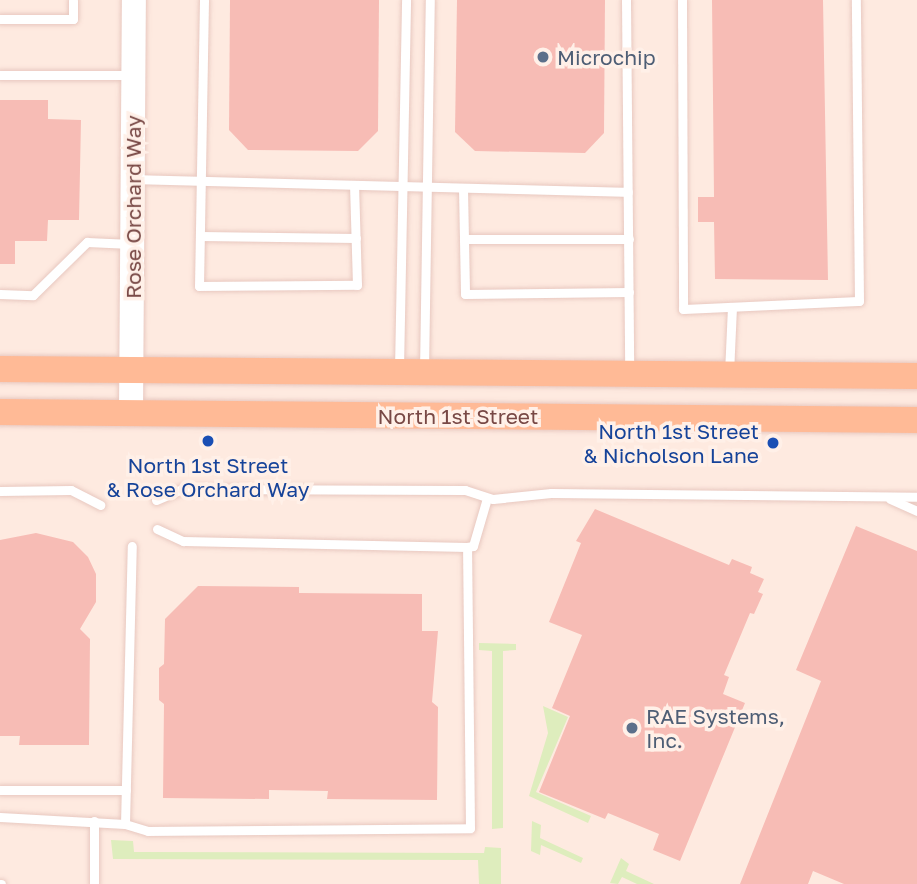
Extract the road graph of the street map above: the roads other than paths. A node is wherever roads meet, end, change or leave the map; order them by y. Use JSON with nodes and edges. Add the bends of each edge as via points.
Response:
{"nodes":[{"id":1,"x":73,"y":0,"type":"edge"},
{"id":2,"x":134,"y":0,"type":"edge"},
{"id":3,"x":204,"y":0,"type":"edge"},
{"id":4,"x":406,"y":0,"type":"edge"},
{"id":5,"x":430,"y":0,"type":"edge"},
{"id":6,"x":626,"y":0,"type":"edge"},
{"id":7,"x":682,"y":0,"type":"edge"},
{"id":8,"x":856,"y":0,"type":"edge"},
{"id":9,"x":0,"y":19,"type":"edge"},
{"id":10,"x":0,"y":75,"type":"edge"},
{"id":11,"x":133,"y":75,"type":"junction"},
{"id":12,"x":133,"y":179,"type":"junction"},
{"id":13,"x":201,"y":183,"type":"junction"},
{"id":14,"x":354,"y":186,"type":"junction"},
{"id":15,"x":402,"y":187,"type":"junction"},
{"id":16,"x":427,"y":188,"type":"junction"},
{"id":17,"x":463,"y":188,"type":"junction"},
{"id":18,"x":628,"y":192,"type":"junction"},
{"id":19,"x":200,"y":236,"type":"junction"},
{"id":20,"x":356,"y":238,"type":"junction"},
{"id":21,"x":464,"y":239,"type":"junction"},
{"id":22,"x":628,"y":239,"type":"junction"},
{"id":23,"x":133,"y":244,"type":"junction"},
{"id":24,"x":629,"y":292,"type":"junction"},
{"id":25,"x":0,"y":294,"type":"edge"},
{"id":26,"x":732,"y":307,"type":"junction"},
{"id":27,"x":0,"y":369,"type":"edge"},
{"id":28,"x":131,"y":369,"type":"junction"},
{"id":29,"x":412,"y":372,"type":"junction"},
{"id":30,"x":629,"y":374,"type":"junction"},
{"id":31,"x":729,"y":374,"type":"junction"},
{"id":32,"x":917,"y":376,"type":"edge"},
{"id":33,"x":0,"y":412,"type":"edge"},
{"id":34,"x":131,"y":413,"type":"junction"},
{"id":35,"x":917,"y":420,"type":"edge"},
{"id":36,"x":0,"y":491,"type":"edge"},
{"id":37,"x":917,"y":497,"type":"edge"},
{"id":38,"x":487,"y":498,"type":"junction"},
{"id":39,"x":888,"y":498,"type":"junction"},
{"id":40,"x":156,"y":500,"type":"dead end"},
{"id":41,"x":100,"y":505,"type":"dead end"},
{"id":42,"x":917,"y":511,"type":"edge"},
{"id":43,"x":157,"y":529,"type":"dead end"},
{"id":44,"x":132,"y":546,"type":"dead end"},
{"id":45,"x":467,"y":547,"type":"junction"},
{"id":46,"x":0,"y":790,"type":"edge"},
{"id":47,"x":126,"y":790,"type":"junction"},
{"id":48,"x":0,"y":817,"type":"edge"},
{"id":49,"x":94,"y":821,"type":"junction"},
{"id":50,"x":125,"y":824,"type":"junction"},
{"id":51,"x":94,"y":884,"type":"edge"}],
"edges":[{"from":1,"to":9,"type":"lane","via":[[73,19]]},
{"from":2,"to":11,"type":"street","name":"Rose Orchard Way"},
{"from":3,"to":13,"type":"lane"},
{"from":4,"to":15,"type":"lane"},
{"from":5,"to":16,"type":"lane"},
{"from":6,"to":18,"type":"lane"},
{"from":7,"to":26,"type":"lane","via":[[683,309]]},
{"from":8,"to":26,"type":"lane","via":[[859,301]]},
{"from":10,"to":11,"type":"lane"},
{"from":11,"to":12,"type":"street","name":"Rose Orchard Way"},
{"from":12,"to":13,"type":"lane"},
{"from":12,"to":23,"type":"street","name":"Rose Orchard Way"},
{"from":13,"to":14,"type":"lane"},
{"from":13,"to":19,"type":"lane"},
{"from":14,"to":15,"type":"lane"},
{"from":14,"to":20,"type":"lane"},
{"from":15,"to":16,"type":"lane"},
{"from":15,"to":29,"type":"lane"},
{"from":16,"to":17,"type":"lane"},
{"from":16,"to":29,"type":"lane"},
{"from":17,"to":18,"type":"lane"},
{"from":17,"to":21,"type":"lane"},
{"from":18,"to":22,"type":"lane"},
{"from":19,"to":20,"type":"lane"},
{"from":19,"to":20,"type":"lane","via":[[199,286],[357,285]]},
{"from":21,"to":22,"type":"lane"},
{"from":21,"to":24,"type":"lane","via":[[465,294]]},
{"from":22,"to":24,"type":"lane"},
{"from":23,"to":25,"type":"lane","via":[[87,242],[33,295]]},
{"from":23,"to":28,"type":"street","name":"Rose Orchard Way"},
{"from":24,"to":30,"type":"lane"},
{"from":26,"to":31,"type":"lane"},
{"from":27,"to":28,"type":"main road","name":"North 1st Street"},
{"from":28,"to":29,"type":"main road","name":"North 1st Street"},
{"from":28,"to":34,"type":"street","name":"Rose Orchard Way"},
{"from":29,"to":30,"type":"main road","name":"North 1st Street"},
{"from":30,"to":31,"type":"main road","name":"North 1st Street"},
{"from":31,"to":32,"type":"main road","name":"North 1st Street"},
{"from":33,"to":34,"type":"main road","name":"North 1st Street"},
{"from":34,"to":35,"type":"main road","name":"North 1st Street"},
{"from":36,"to":41,"type":"lane","via":[[71,490]]},
{"from":37,"to":39,"type":"lane"},
{"from":38,"to":39,"type":"lane","via":[[565,493]]},
{"from":38,"to":40,"type":"lane","via":[[465,491],[182,489]]},
{"from":38,"to":45,"type":"lane","via":[[473,547]]},
{"from":39,"to":42,"type":"lane"},
{"from":43,"to":45,"type":"lane","via":[[183,541]]},
{"from":44,"to":47,"type":"lane"},
{"from":45,"to":50,"type":"lane","via":[[470,828],[148,831]]},
{"from":46,"to":47,"type":"lane"},
{"from":47,"to":50,"type":"lane"},
{"from":48,"to":49,"type":"lane"},
{"from":49,"to":50,"type":"lane"},
{"from":49,"to":51,"type":"lane"}]}
